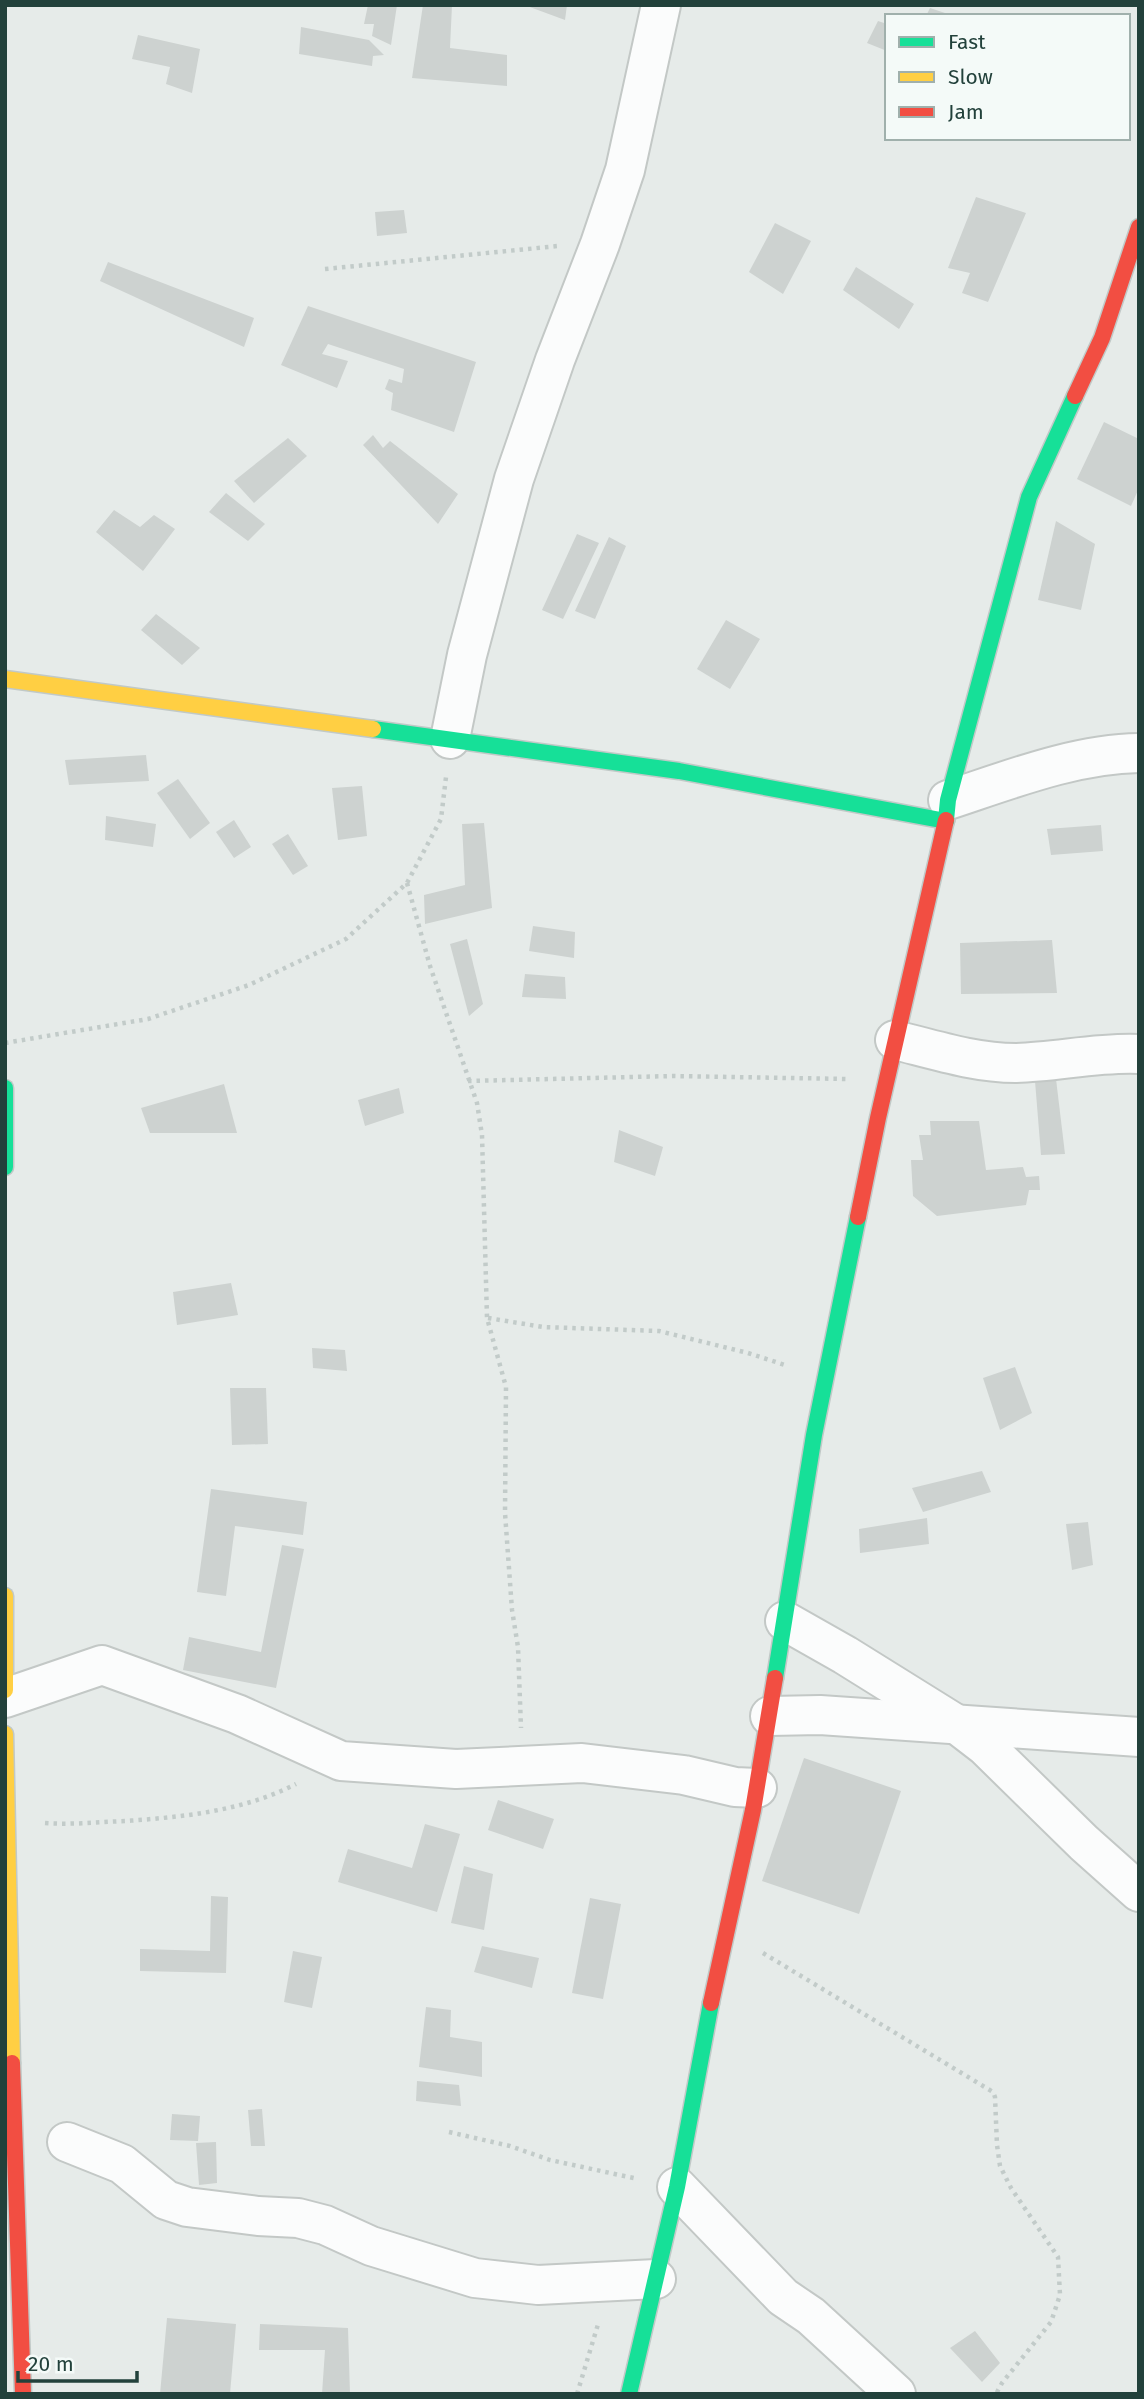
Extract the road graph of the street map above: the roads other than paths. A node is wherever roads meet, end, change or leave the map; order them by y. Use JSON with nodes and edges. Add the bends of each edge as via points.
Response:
{"nodes":[{"id":1,"x":661,"y":5,"type":"edge"},
{"id":2,"x":1139,"y":227,"type":"edge"},
{"id":3,"x":5,"y":679,"type":"edge"},
{"id":4,"x":450,"y":739,"type":"junction"},
{"id":5,"x":1139,"y":753,"type":"edge"},
{"id":6,"x":947,"y":811,"type":"junction"},
{"id":7,"x":895,"y":1040,"type":"junction"},
{"id":8,"x":1139,"y":1054,"type":"edge"},
{"id":9,"x":6,"y":1094,"type":"edge"},
{"id":10,"x":5,"y":1167,"type":"edge"},
{"id":11,"x":5,"y":1596,"type":"edge"},
{"id":12,"x":785,"y":1621,"type":"junction"},
{"id":13,"x":5,"y":1690,"type":"edge"},
{"id":14,"x":5,"y":1698,"type":"edge"},
{"id":15,"x":770,"y":1716,"type":"junction"},
{"id":16,"x":959,"y":1726,"type":"junction"},
{"id":17,"x":5,"y":1734,"type":"edge"},
{"id":18,"x":1139,"y":1737,"type":"edge"},
{"id":19,"x":757,"y":1788,"type":"junction"},
{"id":20,"x":6,"y":1821,"type":"edge"},
{"id":21,"x":6,"y":1841,"type":"edge"},
{"id":22,"x":1139,"y":1892,"type":"edge"},
{"id":23,"x":68,"y":2141,"type":"dead end"},
{"id":24,"x":677,"y":2187,"type":"junction"},
{"id":25,"x":656,"y":2279,"type":"junction"},
{"id":26,"x":23,"y":2394,"type":"edge"},
{"id":27,"x":629,"y":2394,"type":"edge"},
{"id":28,"x":896,"y":2394,"type":"edge"}],
"edges":[{"from":1,"to":4,"type":"street","via":[[625,170],[514,479],[467,655]]},
{"from":2,"to":6,"type":"street","via":[[1102,338],[1029,497]]},
{"from":3,"to":4,"type":"street"},
{"from":4,"to":6,"type":"street"},
{"from":5,"to":6,"type":"street","via":[[1117,753],[1024,774]]},
{"from":6,"to":7,"type":"street"},
{"from":7,"to":8,"type":"street","via":[[984,1062]]},
{"from":7,"to":12,"type":"street","via":[[814,1434]]},
{"from":9,"to":10,"type":"street"},
{"from":11,"to":13,"type":"street"},
{"from":12,"to":15,"type":"street"},
{"from":12,"to":16,"type":"street"},
{"from":14,"to":19,"type":"street","via":[[102,1665],[236,1714],[341,1761],[456,1769],[582,1763]]},
{"from":15,"to":16,"type":"street","via":[[820,1715]]},
{"from":15,"to":19,"type":"street"},
{"from":16,"to":18,"type":"street"},
{"from":16,"to":22,"type":"street"},
{"from":17,"to":20,"type":"street"},
{"from":19,"to":24,"type":"street"},
{"from":20,"to":21,"type":"street"},
{"from":21,"to":26,"type":"street"},
{"from":23,"to":25,"type":"street","via":[[122,2164],[166,2200],[187,2207],[299,2218],[475,2278],[538,2285]]},
{"from":24,"to":25,"type":"street"},
{"from":24,"to":28,"type":"street","via":[[783,2297],[811,2316]]},
{"from":25,"to":27,"type":"street"}]}
